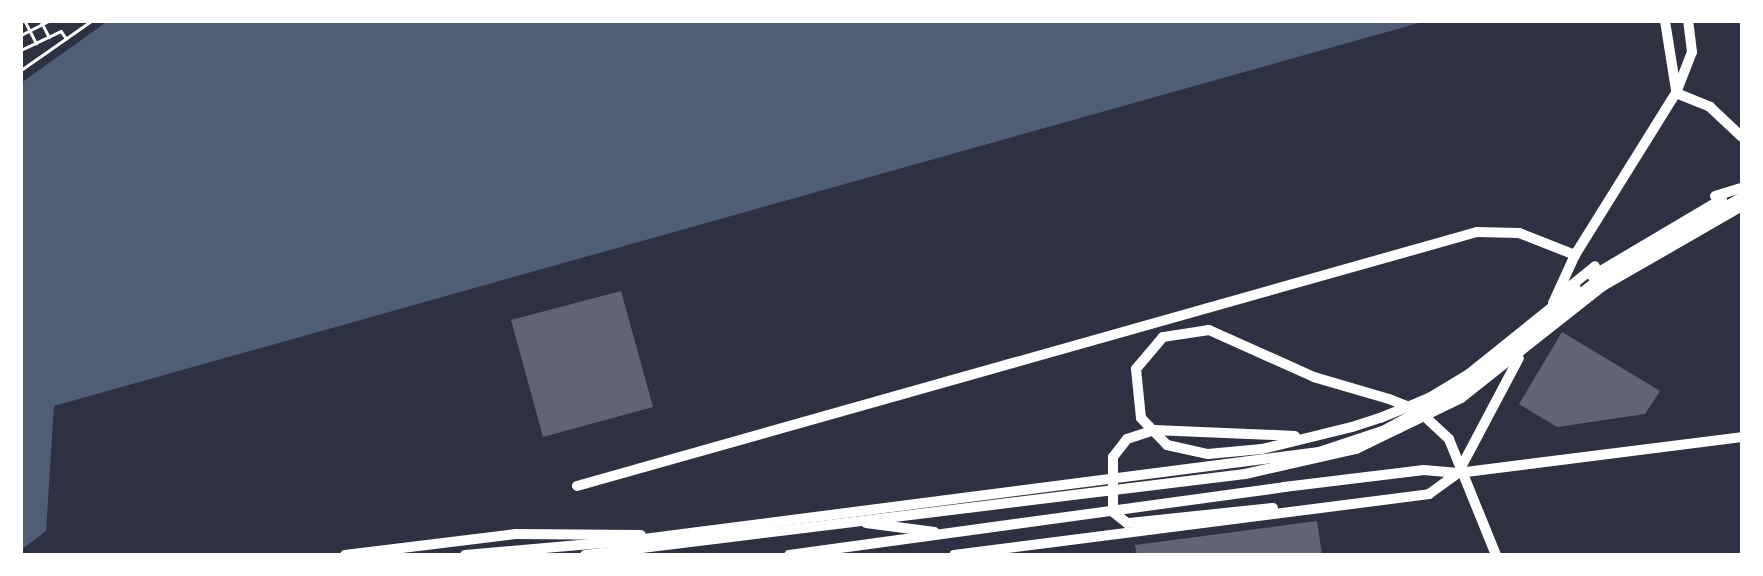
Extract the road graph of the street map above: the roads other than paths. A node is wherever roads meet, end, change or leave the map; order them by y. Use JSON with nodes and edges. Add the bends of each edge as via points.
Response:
{"nodes":[{"id":1,"x":1665,"y":21,"type":"edge"},
{"id":2,"x":1688,"y":21,"type":"edge"},
{"id":3,"x":1676,"y":93,"type":"junction"},
{"id":4,"x":1742,"y":136,"type":"edge"},
{"id":5,"x":1742,"y":188,"type":"edge"},
{"id":6,"x":1742,"y":195,"type":"edge"},
{"id":7,"x":1742,"y":205,"type":"edge"},
{"id":8,"x":1575,"y":255,"type":"junction"},
{"id":9,"x":1742,"y":437,"type":"edge"},
{"id":10,"x":1458,"y":473,"type":"junction"},
{"id":11,"x":576,"y":486,"type":"dead end"},
{"id":12,"x":1306,"y":509,"type":"junction"},
{"id":13,"x":1113,"y":512,"type":"junction"},
{"id":14,"x":950,"y":534,"type":"junction"},
{"id":15,"x":345,"y":555,"type":"edge"},
{"id":16,"x":465,"y":555,"type":"edge"},
{"id":17,"x":585,"y":555,"type":"edge"},
{"id":18,"x":789,"y":555,"type":"edge"},
{"id":19,"x":954,"y":555,"type":"edge"},
{"id":20,"x":1496,"y":555,"type":"edge"}],
"edges":[{"from":1,"to":3,"type":"street"},
{"from":2,"to":3,"type":"street","via":[[1692,52]]},
{"from":3,"to":4,"type":"street","via":[[1710,107]]},
{"from":3,"to":8,"type":"street"},
{"from":5,"to":13,"type":"street","via":[[1702,201],[1623,246],[1427,394],[1311,433],[1214,435],[1154,430],[1127,439],[1111,465]]},
{"from":6,"to":10,"type":"street","via":[[1706,205],[1627,250],[1469,374],[1380,418],[1262,449],[1195,453],[1152,433],[1135,398],[1136,369],[1146,351],[1186,330],[1231,335],[1297,369],[1432,419],[1449,439]]},
{"from":6,"to":16,"type":"street","via":[[1599,279],[1458,390],[1385,430],[1319,452],[636,540]]},
{"from":7,"to":17,"type":"street","via":[[1603,286],[1461,398],[1356,449],[1245,474]]},
{"from":8,"to":10,"type":"street"},
{"from":8,"to":11,"type":"street","via":[[1519,233],[1477,232]]},
{"from":9,"to":10,"type":"street"},
{"from":10,"to":12,"type":"street","via":[[1429,494]]},
{"from":10,"to":13,"type":"street","via":[[1424,470]]},
{"from":10,"to":20,"type":"street"},
{"from":12,"to":13,"type":"street","via":[[1250,507],[1128,523]]},
{"from":12,"to":19,"type":"street"},
{"from":13,"to":14,"type":"street"},
{"from":14,"to":15,"type":"street","via":[[857,521],[670,537],[516,534]]},
{"from":14,"to":18,"type":"street"}]}
